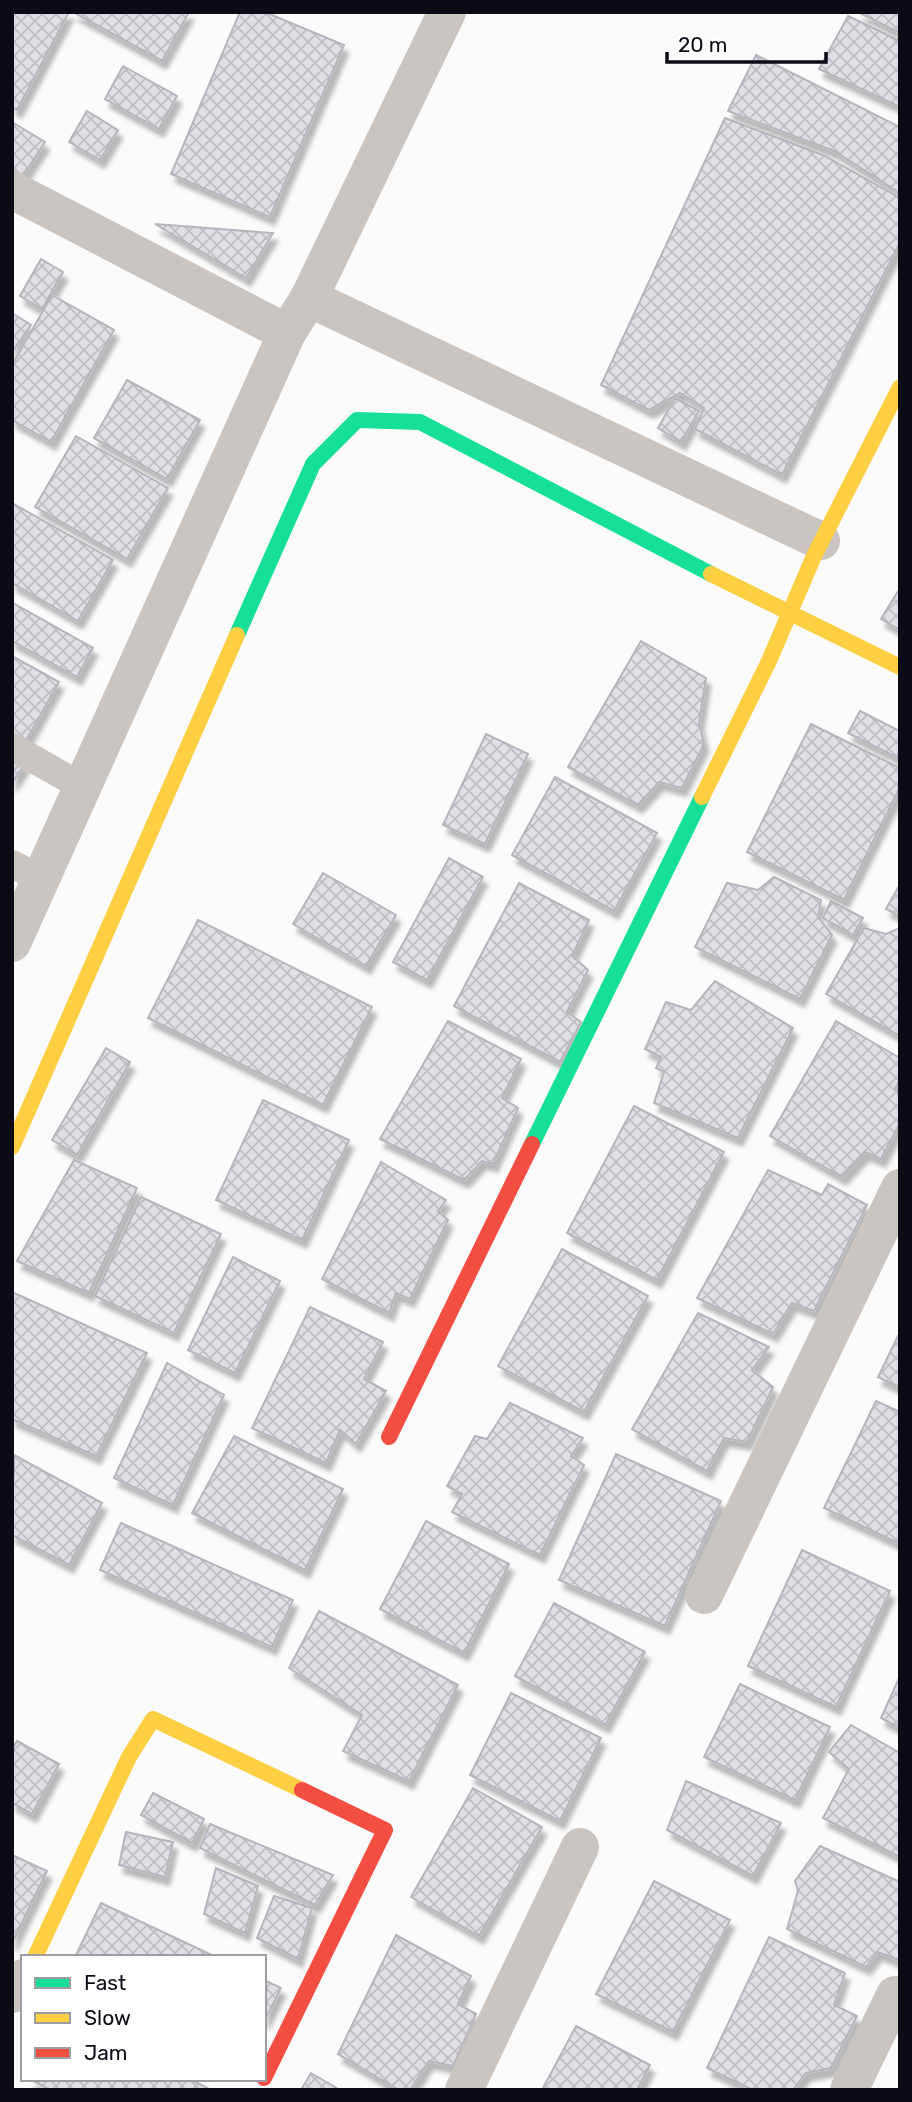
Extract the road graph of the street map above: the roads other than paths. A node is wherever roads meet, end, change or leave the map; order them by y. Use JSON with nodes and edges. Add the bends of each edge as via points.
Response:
{"nodes":[{"id":1,"x":447,"y":12,"type":"edge"},
{"id":2,"x":12,"y":190,"type":"edge"},
{"id":3,"x":309,"y":298,"type":"junction"},
{"id":4,"x":287,"y":333,"type":"junction"},
{"id":5,"x":900,"y":387,"type":"edge"},
{"id":6,"x":821,"y":541,"type":"junction"},
{"id":7,"x":787,"y":613,"type":"junction"},
{"id":8,"x":900,"y":667,"type":"edge"},
{"id":9,"x":12,"y":747,"type":"edge"},
{"id":10,"x":83,"y":787,"type":"junction"},
{"id":11,"x":27,"y":872,"type":"edge"},
{"id":12,"x":12,"y":943,"type":"edge"},
{"id":13,"x":12,"y":1147,"type":"edge"},
{"id":14,"x":900,"y":1188,"type":"edge"},
{"id":15,"x":389,"y":1437,"type":"dead end"},
{"id":16,"x":704,"y":1595,"type":"dead end"},
{"id":17,"x":580,"y":1847,"type":"dead end"},
{"id":18,"x":36,"y":1955,"type":"edge"},
{"id":19,"x":895,"y":1995,"type":"dead end"},
{"id":20,"x":266,"y":2068,"type":"edge"},
{"id":21,"x":464,"y":2090,"type":"edge"},
{"id":22,"x":849,"y":2090,"type":"edge"}],
"edges":[{"from":1,"to":3,"type":"street"},
{"from":2,"to":4,"type":"street"},
{"from":3,"to":4,"type":"street"},
{"from":3,"to":6,"type":"street"},
{"from":4,"to":10,"type":"street"},
{"from":5,"to":6,"type":"street"},
{"from":6,"to":7,"type":"street"},
{"from":7,"to":8,"type":"street"},
{"from":7,"to":13,"type":"street","via":[[420,422],[357,420],[313,464]]},
{"from":7,"to":15,"type":"street","via":[[769,661]]},
{"from":9,"to":10,"type":"lane"},
{"from":10,"to":11,"type":"street"},
{"from":11,"to":12,"type":"street"},
{"from":14,"to":16,"type":"street"},
{"from":17,"to":21,"type":"street"},
{"from":18,"to":20,"type":"street","via":[[129,1757],[153,1720],[385,1830]]},
{"from":19,"to":22,"type":"street"}]}
